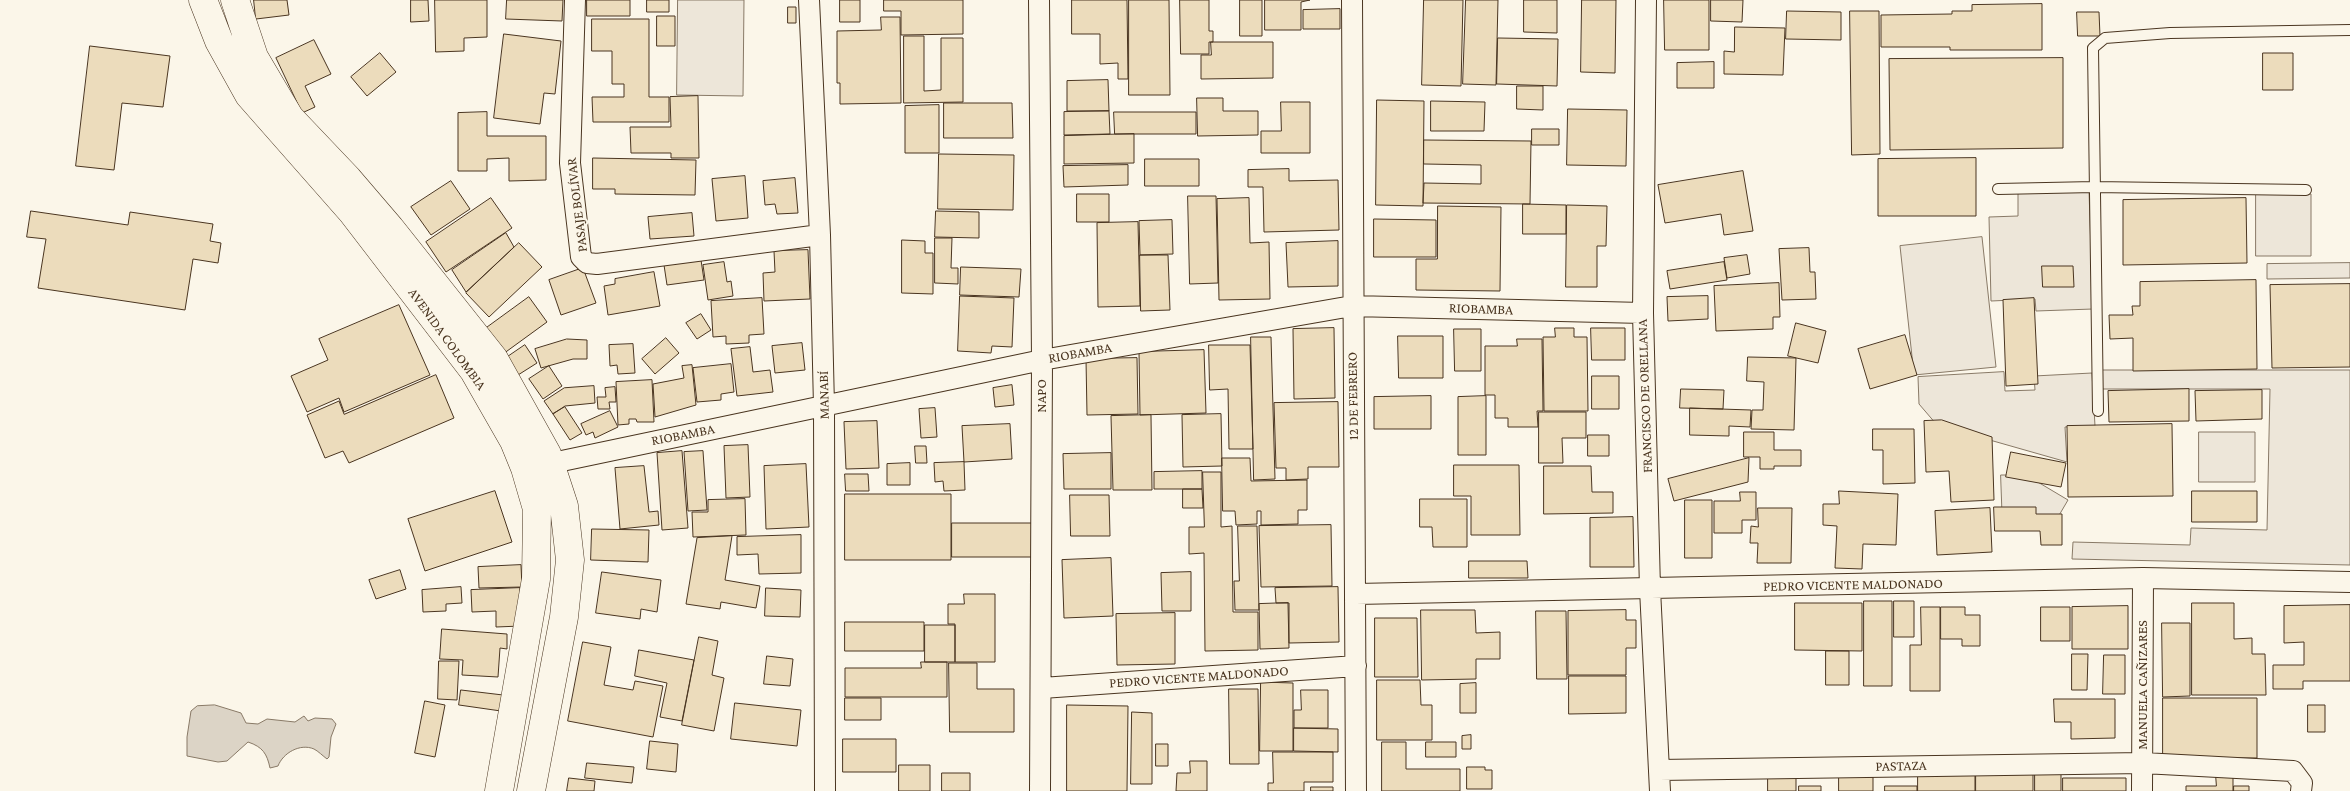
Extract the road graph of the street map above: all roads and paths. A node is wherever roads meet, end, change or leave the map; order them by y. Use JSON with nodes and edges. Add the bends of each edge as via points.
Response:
{"nodes":[{"id":1,"x":203,"y":0,"type":"edge"},
{"id":2,"x":235,"y":0,"type":"edge"},
{"id":3,"x":575,"y":0,"type":"edge"},
{"id":4,"x":809,"y":0,"type":"edge"},
{"id":5,"x":1039,"y":0,"type":"edge"},
{"id":6,"x":1352,"y":0,"type":"edge"},
{"id":7,"x":1646,"y":0,"type":"edge"},
{"id":8,"x":2350,"y":30,"type":"edge"},
{"id":9,"x":2094,"y":187,"type":"junction"},
{"id":10,"x":1998,"y":189,"type":"dead end"},
{"id":11,"x":2306,"y":190,"type":"dead end"},
{"id":12,"x":820,"y":235,"type":"junction"},
{"id":13,"x":1352,"y":306,"type":"junction"},
{"id":14,"x":1642,"y":314,"type":"junction"},
{"id":15,"x":1042,"y":360,"type":"junction"},
{"id":16,"x":824,"y":407,"type":"junction"},
{"id":17,"x":2098,"y":411,"type":"dead end"},
{"id":18,"x":538,"y":466,"type":"junction"},
{"id":19,"x":2143,"y":578,"type":"junction"},
{"id":20,"x":2350,"y":582,"type":"edge"},
{"id":21,"x":1650,"y":590,"type":"junction"},
{"id":22,"x":1356,"y":594,"type":"junction"},
{"id":23,"x":1356,"y":666,"type":"junction"},
{"id":24,"x":1042,"y":688,"type":"junction"},
{"id":25,"x":2143,"y":763,"type":"junction"},
{"id":26,"x":1660,"y":770,"type":"junction"},
{"id":27,"x":499,"y":791,"type":"edge"},
{"id":28,"x":532,"y":791,"type":"edge"},
{"id":29,"x":825,"y":791,"type":"edge"},
{"id":30,"x":1040,"y":791,"type":"edge"},
{"id":31,"x":1356,"y":791,"type":"edge"},
{"id":32,"x":1660,"y":791,"type":"edge"},
{"id":33,"x":2142,"y":791,"type":"edge"},
{"id":34,"x":2301,"y":791,"type":"edge"}],
"edges":[{"from":1,"to":18,"type":"main road","name":"AVENIDA COLOMBIA","via":[[219,41],[249,95],[352,212],[474,371],[514,441]]},
{"from":2,"to":18,"type":"main road","name":"AVENIDA COLOMBIA","via":[[254,57],[290,118],[384,221],[494,359],[547,454]]},
{"from":3,"to":12,"type":"street","name":"PASAJE BOLÍVAR","via":[[570,163],[581,257],[587,263]]},
{"from":4,"to":12,"type":"street","name":"MANABÍ"},
{"from":5,"to":15,"type":"street","name":"NAPO"},
{"from":6,"to":13,"type":"street","name":"12 DE FEBRERO"},
{"from":7,"to":14,"type":"street","name":"FRANCISCO DE ORELLANA"},
{"from":8,"to":9,"type":"lane","via":[[2170,33],[2104,38],[2093,48]]},
{"from":9,"to":10,"type":"lane"},
{"from":9,"to":11,"type":"lane"},
{"from":9,"to":17,"type":"lane"},
{"from":12,"to":16,"type":"street","name":"MANABÍ"},
{"from":13,"to":14,"type":"street","name":"RIOBAMBA"},
{"from":13,"to":15,"type":"street","name":"RIOBAMBA"},
{"from":13,"to":22,"type":"street","name":"12 DE FEBRERO"},
{"from":14,"to":21,"type":"street","name":"FRANCISCO DE ORELLANA"},
{"from":15,"to":16,"type":"street","name":"RIOBAMBA"},
{"from":15,"to":24,"type":"street","name":"NAPO"},
{"from":16,"to":18,"type":"street","name":"RIOBAMBA"},
{"from":16,"to":29,"type":"street","name":"MANABÍ"},
{"from":18,"to":27,"type":"main road","name":"AVENIDA COLOMBIA","via":[[536,579]]},
{"from":18,"to":28,"type":"main road","name":"AVENIDA COLOMBIA","via":[[564,506],[570,560],[564,617]]},
{"from":19,"to":20,"type":"street","name":"PEDRO VICENTE MALDONADO"},
{"from":19,"to":21,"type":"street","name":"PEDRO VICENTE MALDONADO"},
{"from":19,"to":25,"type":"street","name":"MANUELA CAÑIZARES"},
{"from":21,"to":22,"type":"street","name":"PEDRO VICENTE MALDONADO"},
{"from":21,"to":26,"type":"street","name":"FRANCISCO DE ORELLANA"},
{"from":22,"to":23,"type":"street","name":"12 DE FEBRERO"},
{"from":23,"to":24,"type":"street","name":"PEDRO VICENTE MALDONADO"},
{"from":23,"to":31,"type":"street","name":"12 DE FEBRERO"},
{"from":24,"to":30,"type":"street","name":"NAPO"},
{"from":25,"to":26,"type":"street","name":"PASTAZA"},
{"from":25,"to":33,"type":"street","name":"MANUELA CAÑIZARES"},
{"from":25,"to":34,"type":"street","name":"PASTAZA","via":[[2293,771],[2302,783]]},
{"from":26,"to":32,"type":"street","name":"FRANCISCO DE ORELLANA"}]}
